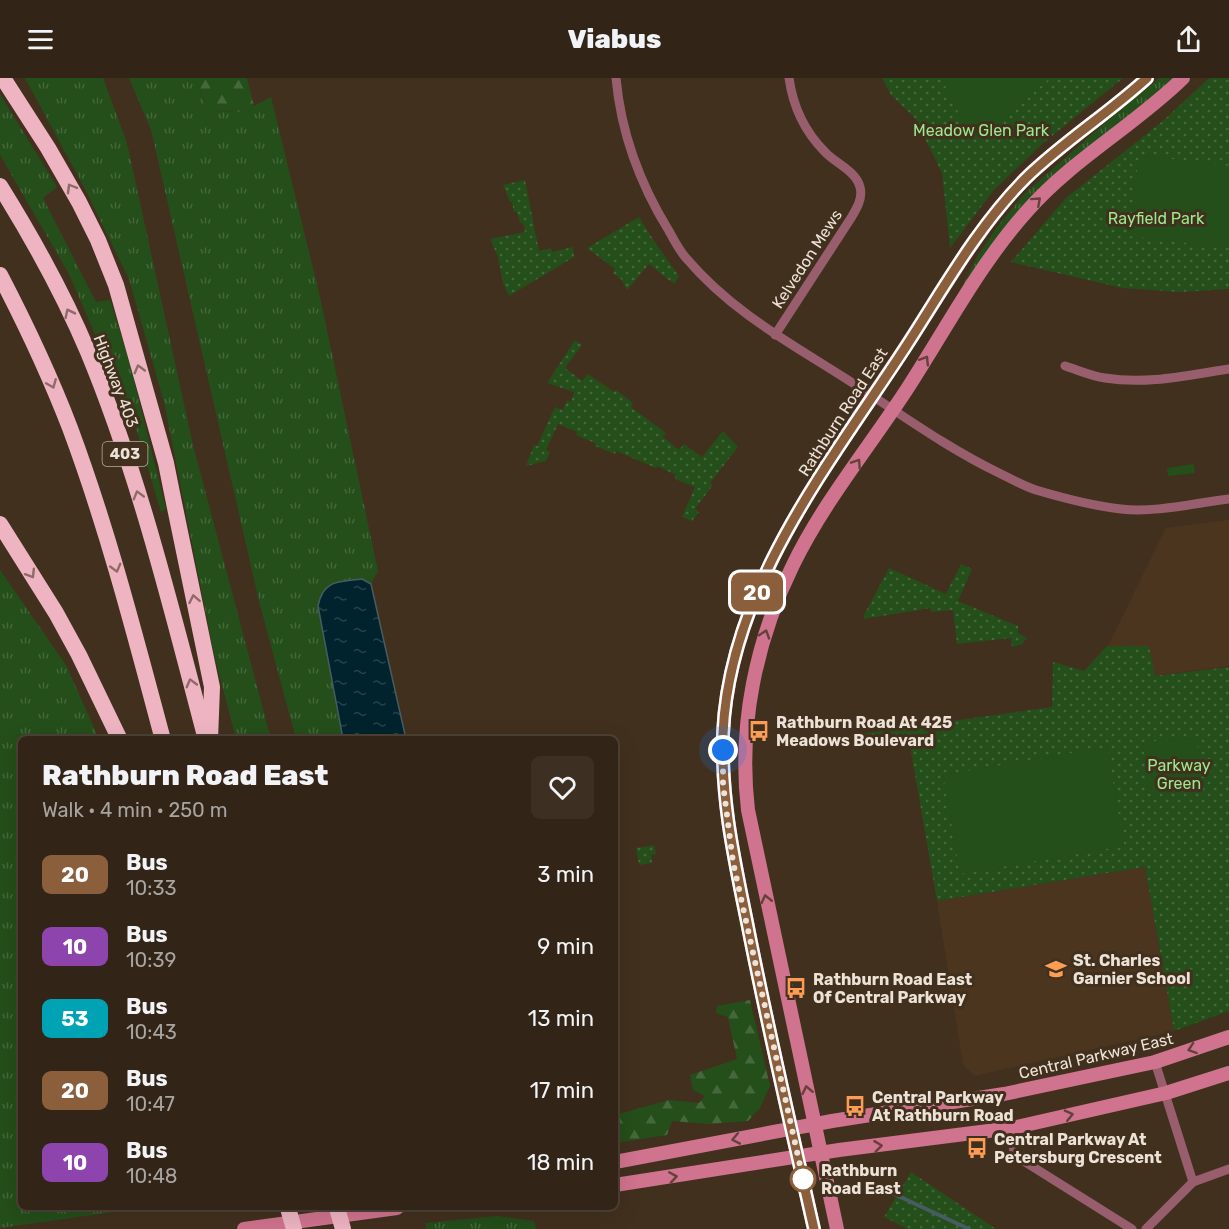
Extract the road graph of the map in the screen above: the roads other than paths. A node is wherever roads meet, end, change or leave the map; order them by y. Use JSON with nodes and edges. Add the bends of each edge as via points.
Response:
{"nodes":[{"id":1,"x":3,"y":78,"type":"edge"},
{"id":2,"x":616,"y":78,"type":"edge"},
{"id":3,"x":789,"y":78,"type":"edge"},
{"id":4,"x":1148,"y":78,"type":"edge"},
{"id":5,"x":1183,"y":78,"type":"edge"},
{"id":6,"x":0,"y":186,"type":"edge"},
{"id":7,"x":0,"y":275,"type":"edge"},
{"id":8,"x":775,"y":335,"type":"junction"},
{"id":9,"x":1065,"y":366,"type":"dead end"},
{"id":10,"x":1229,"y":369,"type":"edge"},
{"id":11,"x":873,"y":397,"type":"junction"},
{"id":12,"x":893,"y":410,"type":"junction"},
{"id":13,"x":1229,"y":499,"type":"edge"},
{"id":14,"x":0,"y":524,"type":"edge"},
{"id":15,"x":118,"y":736,"type":"edge"},
{"id":16,"x":162,"y":736,"type":"edge"},
{"id":17,"x":207,"y":736,"type":"edge"},
{"id":18,"x":208,"y":736,"type":"edge"},
{"id":19,"x":1229,"y":1037,"type":"edge"},
{"id":20,"x":1155,"y":1062,"type":"junction"},
{"id":21,"x":1229,"y":1073,"type":"edge"},
{"id":22,"x":1166,"y":1093,"type":"junction"},
{"id":23,"x":814,"y":1125,"type":"junction"},
{"id":24,"x":1012,"y":1128,"type":"junction"},
{"id":25,"x":792,"y":1129,"type":"junction"},
{"id":26,"x":820,"y":1153,"type":"junction"},
{"id":27,"x":798,"y":1157,"type":"junction"},
{"id":28,"x":618,"y":1161,"type":"edge"},
{"id":29,"x":1229,"y":1169,"type":"edge"},
{"id":30,"x":1193,"y":1182,"type":"junction"},
{"id":31,"x":618,"y":1185,"type":"edge"},
{"id":32,"x":289,"y":1210,"type":"edge"},
{"id":33,"x":338,"y":1210,"type":"edge"},
{"id":34,"x":382,"y":1210,"type":"edge"},
{"id":35,"x":244,"y":1229,"type":"edge"},
{"id":36,"x":294,"y":1229,"type":"edge"},
{"id":37,"x":343,"y":1229,"type":"edge"},
{"id":38,"x":814,"y":1229,"type":"edge"},
{"id":39,"x":837,"y":1229,"type":"edge"},
{"id":40,"x":1132,"y":1229,"type":"edge"},
{"id":41,"x":1146,"y":1229,"type":"edge"}],
"edges":[{"from":18,"to":1,"type":"highway","one_way":true,"via":[[212,687],[166,463],[116,285],[79,202]]},
{"from":2,"to":8,"type":"street","via":[[628,143],[658,213],[685,256],[728,301]]},
{"from":3,"to":8,"type":"street","name":"Kelvedon Mews","via":[[792,99],[806,129],[824,152],[855,177],[861,190],[851,218]]},
{"from":4,"to":11,"type":"street","name":"Rathburn Road East","via":[[1066,143],[1005,201]]},
{"from":12,"to":5,"type":"street","one_way":true,"via":[[997,247],[1029,208]]},
{"from":17,"to":6,"type":"highway","name":"Highway 403","number":"403","one_way":true,"via":[[148,531],[87,350],[35,245]]},
{"from":7,"to":16,"type":"highway","number":"403","one_way":true,"via":[[49,376],[92,489]]},
{"from":8,"to":11,"type":"street"},
{"from":9,"to":10,"type":"street","via":[[1103,378],[1134,381]]},
{"from":11,"to":12,"type":"street"},
{"from":11,"to":25,"type":"street","name":"Rathburn Road East","via":[[810,494],[752,603],[738,642],[723,733],[723,784],[732,852]]},
{"from":12,"to":13,"type":"street","via":[[974,461],[1035,490],[1122,509]]},
{"from":23,"to":12,"type":"street","one_way":true,"via":[[748,810],[744,780],[751,691],[772,611],[794,563]]},
{"from":14,"to":15,"type":"highway","one_way":true,"via":[[73,644]]},
{"from":19,"to":20,"type":"street","name":"Central Parkway East","one_way":true},
{"from":20,"to":22,"type":"street"},
{"from":20,"to":23,"type":"street","name":"Central Parkway East","via":[[1004,1094]]},
{"from":21,"to":22,"type":"street"},
{"from":24,"to":22,"type":"street","one_way":true},
{"from":22,"to":30,"type":"street"},
{"from":23,"to":25,"type":"street","name":"Central Parkway East"},
{"from":23,"to":26,"type":"street"},
{"from":26,"to":24,"type":"street","one_way":true},
{"from":24,"to":40,"type":"street","via":[[1014,1155]]},
{"from":25,"to":27,"type":"street","name":"Rathburn Road East"},
{"from":25,"to":28,"type":"street","name":"Central Parkway East","one_way":true},
{"from":26,"to":27,"type":"street"},
{"from":26,"to":39,"type":"street"},
{"from":31,"to":27,"type":"street","one_way":true},
{"from":27,"to":38,"type":"street","name":"Rathburn Road East"},
{"from":29,"to":30,"type":"street"},
{"from":30,"to":41,"type":"street"},
{"from":32,"to":36,"type":"highway","bridge":true},
{"from":33,"to":37,"type":"highway","bridge":true},
{"from":34,"to":35,"type":"street"}]}
